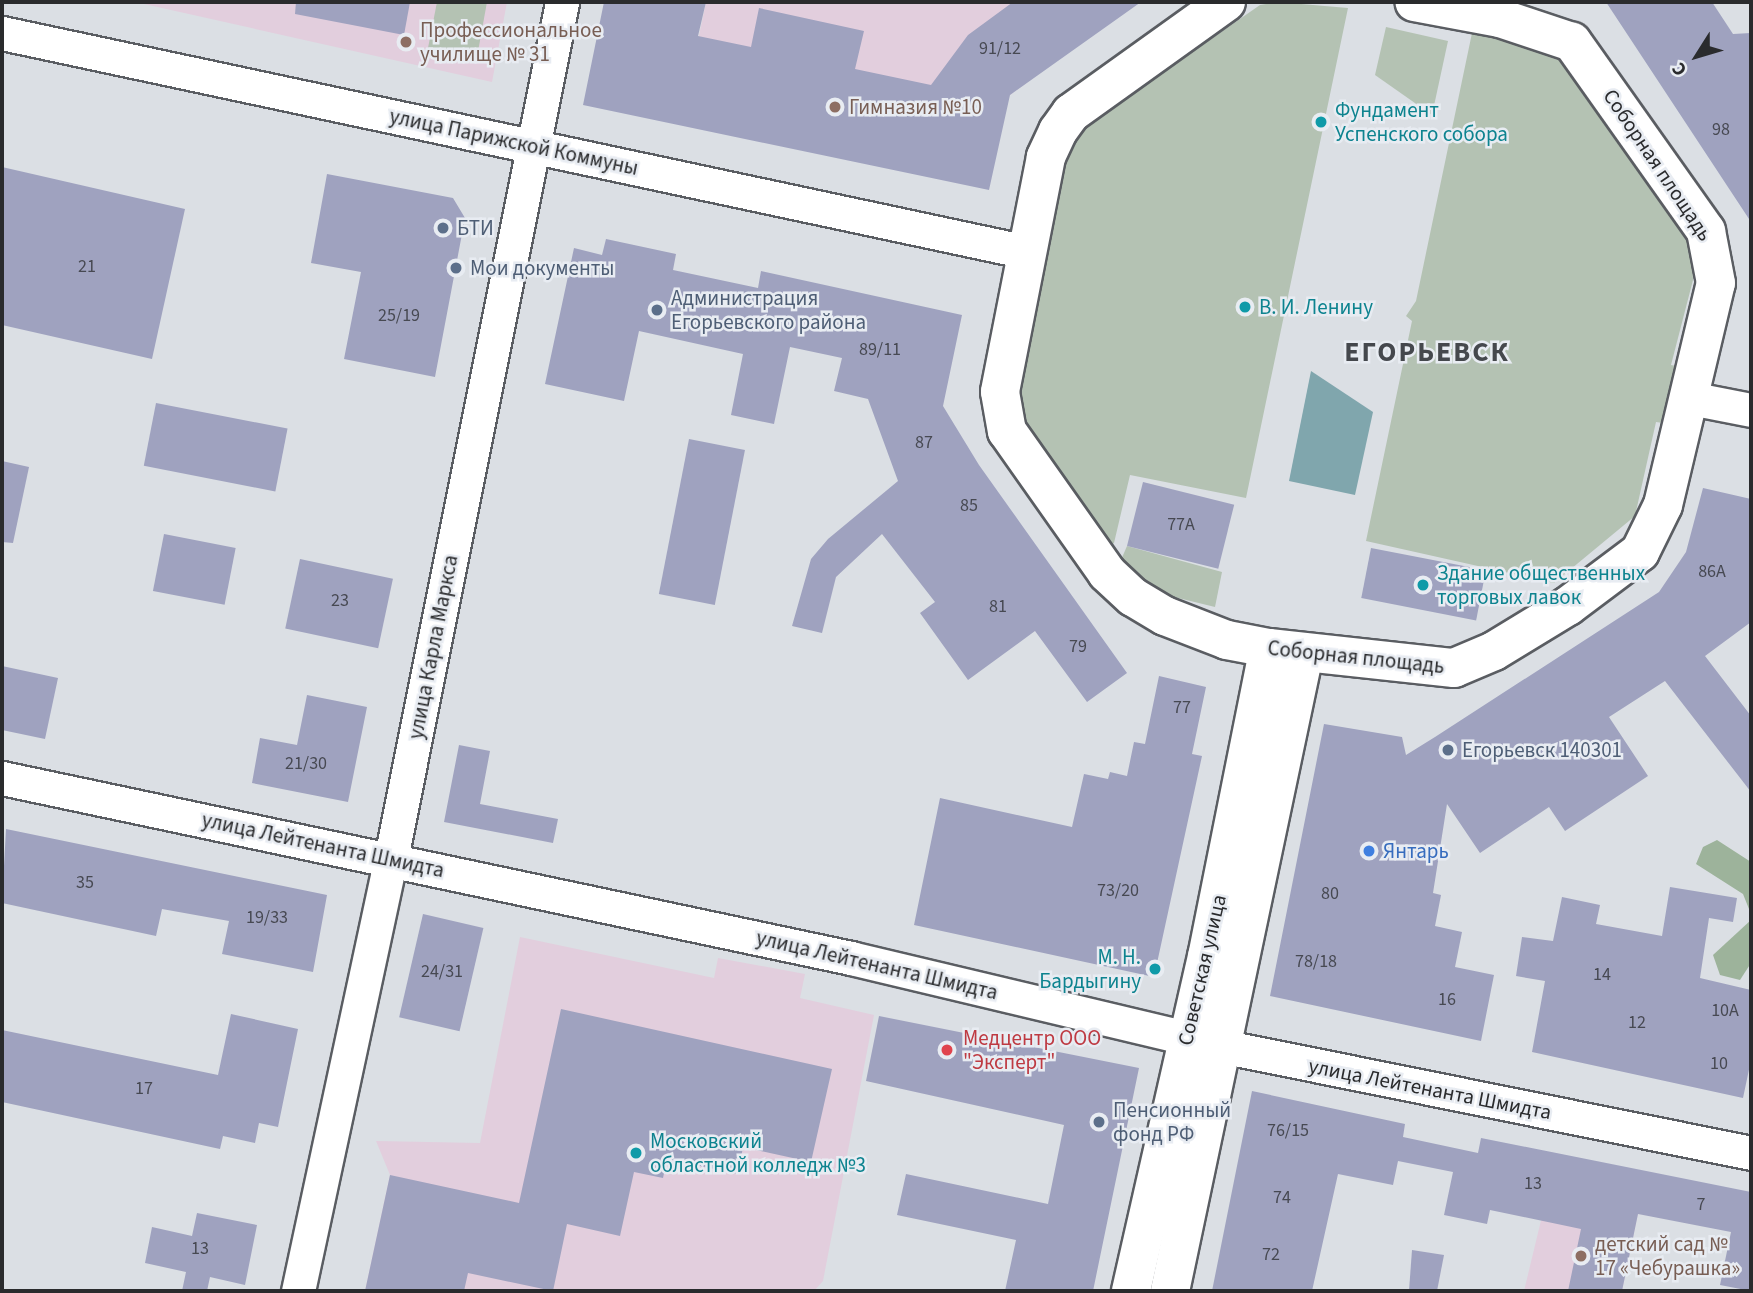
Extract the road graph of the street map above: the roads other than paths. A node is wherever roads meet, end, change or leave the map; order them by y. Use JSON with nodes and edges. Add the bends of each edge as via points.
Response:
{"nodes":[{"id":1,"x":562,"y":2,"type":"edge"},
{"id":2,"x":1226,"y":2,"type":"edge"},
{"id":3,"x":1429,"y":3,"type":"edge"},
{"id":4,"x":2,"y":33,"type":"edge"},
{"id":5,"x":533,"y":147,"type":"junction"},
{"id":6,"x":1027,"y":252,"type":"junction"},
{"id":7,"x":1690,"y":397,"type":"junction"},
{"id":8,"x":1751,"y":410,"type":"edge"},
{"id":9,"x":1286,"y":651,"type":"junction"},
{"id":10,"x":2,"y":778,"type":"edge"},
{"id":11,"x":391,"y":858,"type":"junction"},
{"id":12,"x":1203,"y":1041,"type":"junction"},
{"id":13,"x":1751,"y":1153,"type":"edge"},
{"id":14,"x":298,"y":1291,"type":"edge"},
{"id":15,"x":1131,"y":1291,"type":"edge"},
{"id":16,"x":1170,"y":1291,"type":"edge"}],
"edges":[{"from":1,"to":5,"type":"street","name":"улица Карла Маркса"},
{"from":2,"to":6,"type":"main road","name":"Соборная площадь","via":[[1070,113],[1046,156]]},
{"from":3,"to":7,"type":"main road","name":"Соборная площадь","via":[[1500,18],[1572,42],[1706,231],[1716,283]]},
{"from":4,"to":5,"type":"street","name":"улица Парижской Коммуны"},
{"from":5,"to":6,"type":"street","name":"улица Парижской Коммуны"},
{"from":5,"to":11,"type":"street","name":"улица Карла Маркса"},
{"from":6,"to":9,"type":"main road","name":"Соборная площадь","via":[[1000,392],[1007,430],[1107,573],[1133,597],[1165,616],[1227,640]]},
{"from":7,"to":8,"type":"street"},
{"from":7,"to":9,"type":"main road","name":"Соборная площадь","via":[[1651,536],[1629,564],[1568,606],[1494,651],[1454,668]]},
{"from":9,"to":12,"type":"main road","name":"Советская улица"},
{"from":10,"to":11,"type":"street","name":"улица Лейтенанта Шмидта"},
{"from":11,"to":12,"type":"street","name":"улица Лейтенанта Шмидта","via":[[851,958]]},
{"from":11,"to":14,"type":"street","name":"улица Карла Маркса"},
{"from":12,"to":13,"type":"street","name":"улица Лейтенанта Шмидта"},
{"from":12,"to":15,"type":"main road","name":"Советская улица"},
{"from":12,"to":16,"type":"main road","name":"Советская улица"}]}
